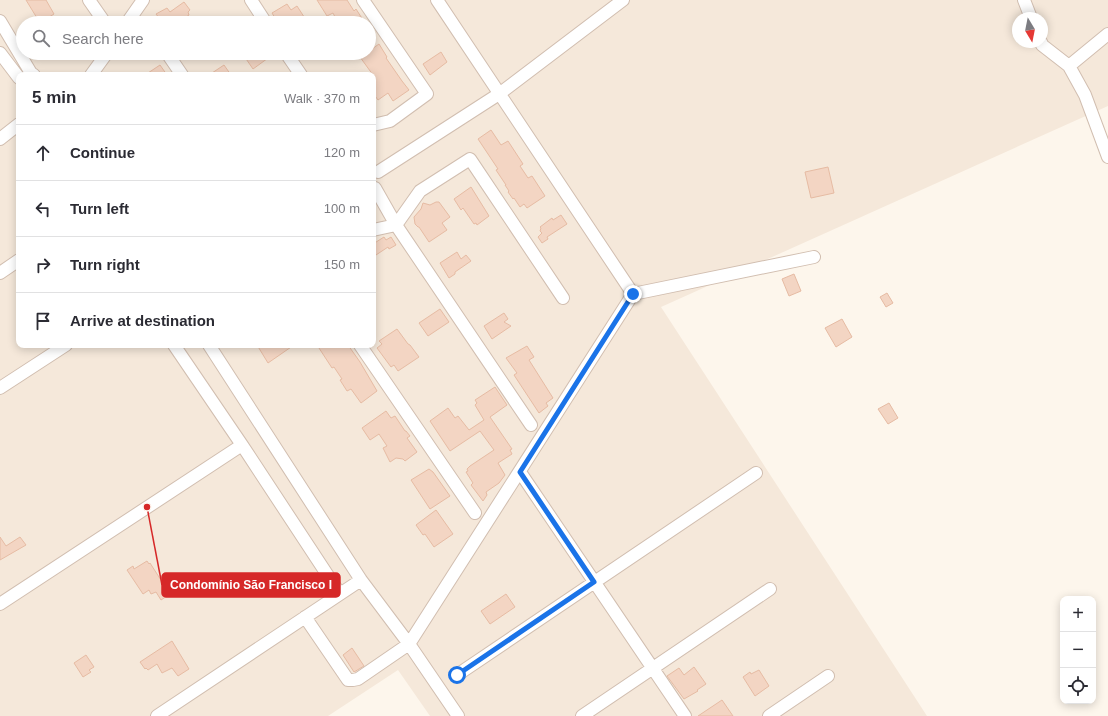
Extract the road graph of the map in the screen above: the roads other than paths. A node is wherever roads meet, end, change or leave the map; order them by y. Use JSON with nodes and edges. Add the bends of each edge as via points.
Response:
{"nodes":[{"id":1,"x":89,"y":0,"type":"edge"},
{"id":2,"x":143,"y":0,"type":"edge"},
{"id":3,"x":251,"y":0,"type":"edge"},
{"id":4,"x":363,"y":0,"type":"edge"},
{"id":5,"x":438,"y":0,"type":"edge"},
{"id":6,"x":623,"y":0,"type":"edge"},
{"id":7,"x":1024,"y":0,"type":"edge"},
{"id":8,"x":1029,"y":12,"type":"edge"},
{"id":9,"x":100,"y":16,"type":"edge"},
{"id":10,"x":132,"y":16,"type":"edge"},
{"id":11,"x":261,"y":16,"type":"edge"},
{"id":12,"x":374,"y":16,"type":"edge"},
{"id":13,"x":376,"y":19,"type":"edge"},
{"id":14,"x":0,"y":21,"type":"edge"},
{"id":15,"x":1108,"y":34,"type":"edge"},
{"id":16,"x":16,"y":48,"type":"edge"},
{"id":17,"x":1046,"y":48,"type":"edge"},
{"id":18,"x":0,"y":53,"type":"edge"},
{"id":19,"x":23,"y":60,"type":"edge"},
{"id":20,"x":101,"y":60,"type":"edge"},
{"id":21,"x":172,"y":60,"type":"edge"},
{"id":22,"x":291,"y":60,"type":"edge"},
{"id":23,"x":1069,"y":66,"type":"junction"},
{"id":24,"x":30,"y":72,"type":"edge"},
{"id":25,"x":93,"y":72,"type":"edge"},
{"id":26,"x":180,"y":72,"type":"edge"},
{"id":27,"x":299,"y":72,"type":"edge"},
{"id":28,"x":16,"y":74,"type":"edge"},
{"id":29,"x":499,"y":94,"type":"junction"},
{"id":30,"x":376,"y":124,"type":"edge"},
{"id":31,"x":16,"y":126,"type":"edge"},
{"id":32,"x":0,"y":139,"type":"edge"},
{"id":33,"x":1108,"y":157,"type":"edge"},
{"id":34,"x":376,"y":170,"type":"edge"},
{"id":35,"x":376,"y":186,"type":"edge"},
{"id":36,"x":376,"y":191,"type":"edge"},
{"id":37,"x":396,"y":225,"type":"junction"},
{"id":38,"x":376,"y":229,"type":"edge"},
{"id":39,"x":814,"y":257,"type":"dead end"},
{"id":40,"x":16,"y":262,"type":"edge"},
{"id":41,"x":0,"y":273,"type":"edge"},
{"id":42,"x":633,"y":294,"type":"junction"},
{"id":43,"x":563,"y":298,"type":"dead end"},
{"id":44,"x":61,"y":348,"type":"edge"},
{"id":45,"x":176,"y":348,"type":"edge"},
{"id":46,"x":211,"y":348,"type":"edge"},
{"id":47,"x":362,"y":348,"type":"edge"},
{"id":48,"x":0,"y":388,"type":"edge"},
{"id":49,"x":531,"y":425,"type":"dead end"},
{"id":50,"x":242,"y":445,"type":"junction"},
{"id":51,"x":520,"y":472,"type":"junction"},
{"id":52,"x":756,"y":472,"type":"dead end"},
{"id":53,"x":475,"y":513,"type":"dead end"},
{"id":54,"x":361,"y":580,"type":"junction"},
{"id":55,"x":594,"y":582,"type":"junction"},
{"id":56,"x":770,"y":589,"type":"dead end"},
{"id":57,"x":340,"y":594,"type":"junction"},
{"id":58,"x":0,"y":604,"type":"edge"},
{"id":59,"x":305,"y":617,"type":"junction"},
{"id":60,"x":409,"y":644,"type":"junction"},
{"id":61,"x":653,"y":668,"type":"junction"},
{"id":62,"x":457,"y":675,"type":"dead end"},
{"id":63,"x":828,"y":676,"type":"dead end"},
{"id":64,"x":157,"y":716,"type":"edge"},
{"id":65,"x":458,"y":716,"type":"edge"},
{"id":66,"x":582,"y":716,"type":"edge"},
{"id":67,"x":685,"y":716,"type":"edge"},
{"id":68,"x":769,"y":716,"type":"edge"}],
"edges":[{"from":1,"to":9,"type":"street"},
{"from":2,"to":10,"type":"street"},
{"from":3,"to":11,"type":"street"},
{"from":4,"to":12,"type":"street"},
{"from":5,"to":29,"type":"street"},
{"from":6,"to":29,"type":"street"},
{"from":7,"to":8,"type":"street"},
{"from":13,"to":30,"type":"street","via":[[427,94],[390,121]]},
{"from":14,"to":16,"type":"street"},
{"from":15,"to":23,"type":"street"},
{"from":17,"to":23,"type":"street"},
{"from":18,"to":28,"type":"street"},
{"from":19,"to":24,"type":"street"},
{"from":20,"to":25,"type":"street"},
{"from":21,"to":26,"type":"street"},
{"from":22,"to":27,"type":"street"},
{"from":23,"to":33,"type":"street","via":[[1085,95]]},
{"from":29,"to":34,"type":"street"},
{"from":29,"to":42,"type":"street"},
{"from":31,"to":32,"type":"street"},
{"from":34,"to":35,"type":"street","via":[[380,178]]},
{"from":36,"to":37,"type":"street"},
{"from":37,"to":38,"type":"street"},
{"from":37,"to":43,"type":"street","via":[[420,191],[470,159]]},
{"from":37,"to":49,"type":"street"},
{"from":39,"to":42,"type":"street"},
{"from":40,"to":41,"type":"street"},
{"from":42,"to":51,"type":"street"},
{"from":44,"to":48,"type":"street"},
{"from":45,"to":50,"type":"street"},
{"from":46,"to":54,"type":"street"},
{"from":47,"to":53,"type":"street"},
{"from":50,"to":57,"type":"street"},
{"from":50,"to":58,"type":"street"},
{"from":51,"to":55,"type":"street"},
{"from":51,"to":60,"type":"street"},
{"from":52,"to":55,"type":"street"},
{"from":54,"to":57,"type":"street"},
{"from":54,"to":60,"type":"street"},
{"from":55,"to":61,"type":"street"},
{"from":55,"to":62,"type":"street"},
{"from":56,"to":61,"type":"street"},
{"from":57,"to":59,"type":"street"},
{"from":59,"to":60,"type":"street","via":[[348,680],[358,679]]},
{"from":59,"to":64,"type":"street"},
{"from":60,"to":65,"type":"street"},
{"from":61,"to":66,"type":"street"},
{"from":61,"to":67,"type":"street"},
{"from":63,"to":68,"type":"street"}]}
